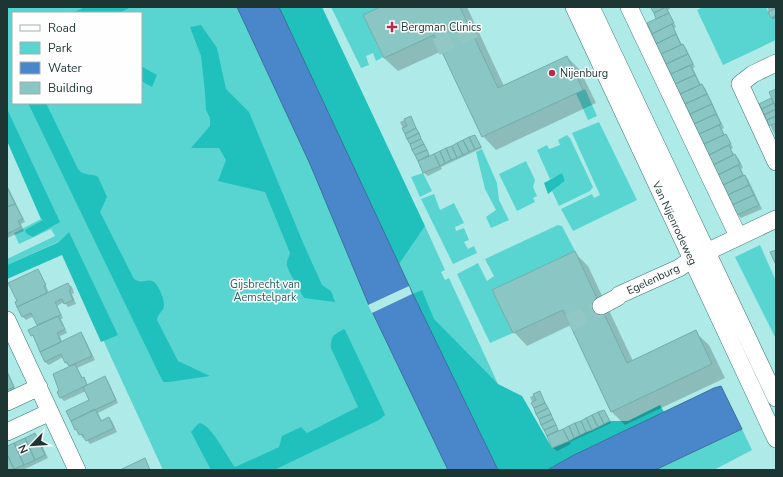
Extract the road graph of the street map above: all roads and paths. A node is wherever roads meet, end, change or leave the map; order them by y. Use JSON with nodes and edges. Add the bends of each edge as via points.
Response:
{"nodes":[{"id":1,"x":574,"y":7,"type":"edge"},
{"id":2,"x":591,"y":7,"type":"edge"},
{"id":3,"x":629,"y":7,"type":"edge"},
{"id":4,"x":776,"y":63,"type":"edge"},
{"id":5,"x":776,"y":162,"type":"edge"},
{"id":6,"x":776,"y":219,"type":"edge"},
{"id":7,"x":738,"y":236,"type":"junction"},
{"id":8,"x":699,"y":255,"type":"junction"},
{"id":9,"x":601,"y":306,"type":"tunnel mouth"},
{"id":10,"x":7,"y":320,"type":"edge"},
{"id":11,"x":760,"y":383,"type":"junction"},
{"id":12,"x":39,"y":387,"type":"junction"},
{"id":13,"x":776,"y":398,"type":"edge"},
{"id":14,"x":7,"y":402,"type":"edge"},
{"id":15,"x":50,"y":412,"type":"junction"},
{"id":16,"x":7,"y":432,"type":"edge"},
{"id":17,"x":776,"y":439,"type":"edge"},
{"id":18,"x":77,"y":470,"type":"edge"}],
"edges":[{"from":1,"to":8,"type":"street","name":"Van Nijenrodeweg"},
{"from":2,"to":8,"type":"street","name":"Van Nijenrodeweg"},
{"from":3,"to":7,"type":"street"},
{"from":4,"to":5,"type":"street","via":[[752,74],[740,84]]},
{"from":6,"to":7,"type":"street","name":"Egelenburg"},
{"from":7,"to":8,"type":"street","name":"Egelenburg"},
{"from":8,"to":9,"type":"street","name":"Egelenburg","via":[[679,268],[639,285]]},
{"from":8,"to":11,"type":"street","name":"Van Nijenrodeweg"},
{"from":10,"to":12,"type":"street"},
{"from":11,"to":13,"type":"street","name":"Van Nijenrodeweg"},
{"from":11,"to":17,"type":"street","name":"Van Nijenrodeweg","via":[[761,406]]},
{"from":12,"to":14,"type":"street"},
{"from":12,"to":15,"type":"street"},
{"from":15,"to":16,"type":"street"},
{"from":15,"to":18,"type":"street"}]}
